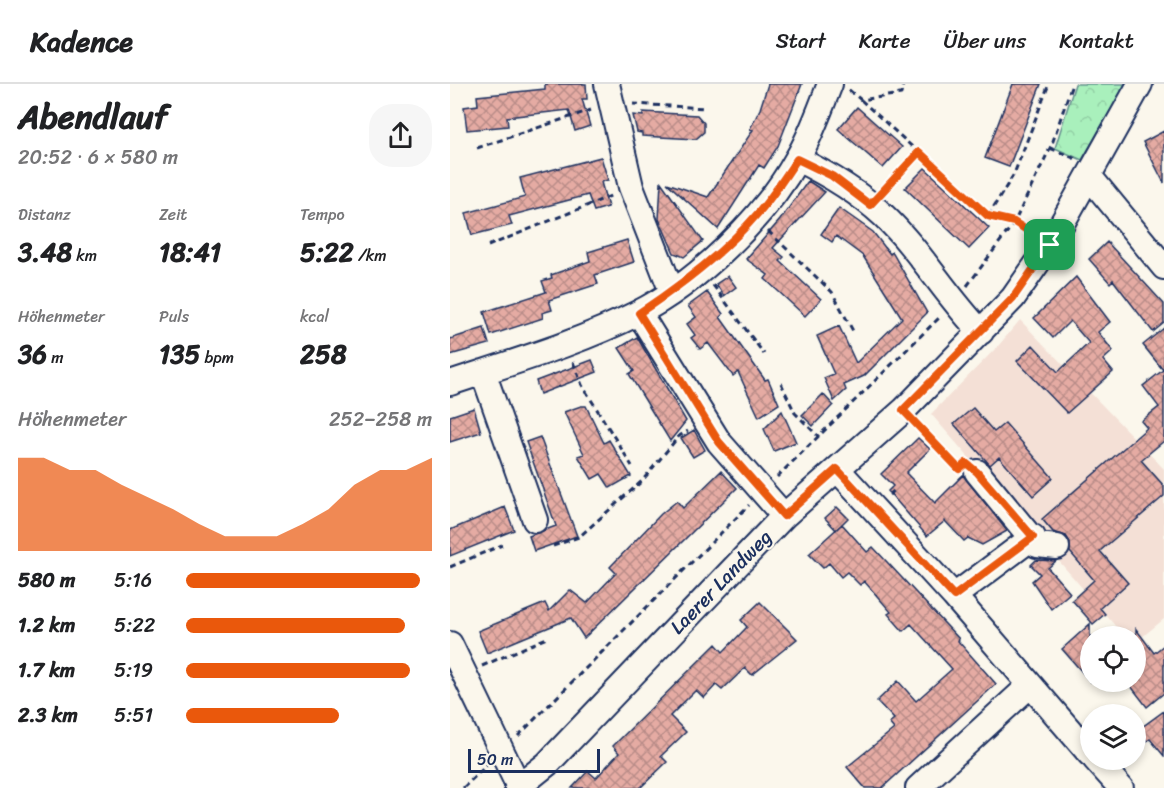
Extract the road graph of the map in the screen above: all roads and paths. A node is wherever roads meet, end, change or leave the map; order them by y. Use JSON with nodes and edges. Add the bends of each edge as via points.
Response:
{"nodes":[{"id":1,"x":830,"y":84,"type":"edge"},
{"id":2,"x":842,"y":84,"type":"edge"},
{"id":3,"x":903,"y":84,"type":"edge"},
{"id":4,"x":1049,"y":84,"type":"edge"},
{"id":5,"x":1072,"y":84,"type":"edge"},
{"id":6,"x":1140,"y":84,"type":"edge"},
{"id":7,"x":608,"y":94,"type":"edge"},
{"id":8,"x":861,"y":100,"type":"junction"},
{"id":9,"x":706,"y":108,"type":"dead end"},
{"id":10,"x":477,"y":148,"type":"dead end"},
{"id":11,"x":1050,"y":148,"type":"junction"},
{"id":12,"x":919,"y":152,"type":"junction"},
{"id":13,"x":797,"y":159,"type":"junction"},
{"id":14,"x":1091,"y":171,"type":"junction"},
{"id":15,"x":631,"y":187,"type":"junction"},
{"id":16,"x":870,"y":205,"type":"junction"},
{"id":17,"x":988,"y":216,"type":"junction"},
{"id":18,"x":754,"y":218,"type":"junction"},
{"id":19,"x":1014,"y":222,"type":"junction"},
{"id":20,"x":1155,"y":239,"type":"edge"},
{"id":21,"x":1050,"y":245,"type":"junction"},
{"id":22,"x":488,"y":246,"type":"dead end"},
{"id":23,"x":1164,"y":267,"type":"edge"},
{"id":24,"x":701,"y":269,"type":"junction"},
{"id":25,"x":672,"y":291,"type":"junction"},
{"id":26,"x":954,"y":303,"type":"junction"},
{"id":27,"x":639,"y":313,"type":"junction"},
{"id":28,"x":853,"y":331,"type":"dead end"},
{"id":29,"x":981,"y":332,"type":"junction"},
{"id":30,"x":566,"y":343,"type":"junction"},
{"id":31,"x":764,"y":354,"type":"dead end"},
{"id":32,"x":483,"y":372,"type":"junction"},
{"id":33,"x":450,"y":383,"type":"edge"},
{"id":34,"x":781,"y":383,"type":"dead end"},
{"id":35,"x":903,"y":410,"type":"junction"},
{"id":36,"x":705,"y":420,"type":"junction"},
{"id":37,"x":819,"y":437,"type":"junction"},
{"id":38,"x":632,"y":466,"type":"dead end"},
{"id":39,"x":837,"y":469,"type":"junction"},
{"id":40,"x":977,"y":472,"type":"joint"},
{"id":41,"x":762,"y":492,"type":"junction"},
{"id":42,"x":784,"y":516,"type":"junction"},
{"id":43,"x":535,"y":520,"type":"dead end"},
{"id":44,"x":1033,"y":537,"type":"junction"},
{"id":45,"x":502,"y":545,"type":"dead end"},
{"id":46,"x":553,"y":546,"type":"dead end"},
{"id":47,"x":1057,"y":547,"type":"dead end"},
{"id":48,"x":450,"y":567,"type":"edge"},
{"id":49,"x":954,"y":596,"type":"junction"},
{"id":50,"x":549,"y":637,"type":"dead end"},
{"id":51,"x":450,"y":644,"type":"edge"},
{"id":52,"x":464,"y":673,"type":"junction"},
{"id":53,"x":1029,"y":686,"type":"junction"},
{"id":54,"x":1080,"y":743,"type":"edge"},
{"id":55,"x":502,"y":751,"type":"junction"},
{"id":56,"x":1105,"y":770,"type":"edge"},
{"id":57,"x":463,"y":788,"type":"edge"},
{"id":58,"x":518,"y":788,"type":"edge"},
{"id":59,"x":918,"y":788,"type":"edge"},
{"id":60,"x":1121,"y":788,"type":"edge"}],
"edges":[{"from":1,"to":13,"type":"street"},
{"from":2,"to":8,"type":"path"},
{"from":3,"to":8,"type":"path","via":[[901,94]]},
{"from":4,"to":17,"type":"path","via":[[1014,174]]},
{"from":5,"to":11,"type":"path"},
{"from":6,"to":14,"type":"street","name":"Laerer Landweg"},
{"from":7,"to":9,"type":"path"},
{"from":7,"to":10,"type":"path"},
{"from":7,"to":15,"type":"street"},
{"from":8,"to":12,"type":"path"},
{"from":11,"to":14,"type":"path"},
{"from":11,"to":19,"type":"path"},
{"from":12,"to":16,"type":"path"},
{"from":12,"to":17,"type":"path"},
{"from":13,"to":16,"type":"street","via":[[832,176]]},
{"from":13,"to":18,"type":"street"},
{"from":14,"to":20,"type":"street"},
{"from":14,"to":21,"type":"street","name":"Laerer Landweg"},
{"from":15,"to":22,"type":"path"},
{"from":15,"to":25,"type":"street"},
{"from":16,"to":26,"type":"street"},
{"from":17,"to":19,"type":"path"},
{"from":18,"to":24,"type":"street"},
{"from":18,"to":28,"type":"path","via":[[832,292]]},
{"from":19,"to":21,"type":"path"},
{"from":19,"to":26,"type":"path"},
{"from":20,"to":23,"type":"street"},
{"from":21,"to":29,"type":"street","name":"Laerer Landweg","via":[[1013,298]]},
{"from":24,"to":25,"type":"street"},
{"from":24,"to":31,"type":"path"},
{"from":25,"to":27,"type":"street"},
{"from":26,"to":29,"type":"street"},
{"from":26,"to":37,"type":"path"},
{"from":27,"to":30,"type":"street"},
{"from":27,"to":36,"type":"street"},
{"from":29,"to":35,"type":"street","name":"Laerer Landweg"},
{"from":30,"to":32,"type":"street"},
{"from":30,"to":38,"type":"path","via":[[582,385]]},
{"from":32,"to":33,"type":"street"},
{"from":32,"to":43,"type":"street"},
{"from":34,"to":37,"type":"path","via":[[795,413]]},
{"from":35,"to":39,"type":"street","name":"Laerer Landweg"},
{"from":35,"to":40,"type":"path","via":[[959,469],[966,463]]},
{"from":36,"to":41,"type":"street"},
{"from":36,"to":46,"type":"path","via":[[679,436],[642,481],[579,537]]},
{"from":37,"to":41,"type":"path"},
{"from":39,"to":42,"type":"street","name":"Laerer Landweg"},
{"from":39,"to":49,"type":"street"},
{"from":40,"to":44,"type":"street"},
{"from":41,"to":42,"type":"street"},
{"from":41,"to":55,"type":"path"},
{"from":42,"to":58,"type":"street","name":"Laerer Landweg","via":[[547,764]]},
{"from":44,"to":47,"type":"street","via":[[1037,545]]},
{"from":44,"to":49,"type":"street"},
{"from":45,"to":48,"type":"path"},
{"from":49,"to":53,"type":"street"},
{"from":50,"to":52,"type":"path"},
{"from":51,"to":52,"type":"street"},
{"from":52,"to":55,"type":"street"},
{"from":53,"to":54,"type":"street"},
{"from":53,"to":59,"type":"street"},
{"from":55,"to":57,"type":"path"},
{"from":55,"to":58,"type":"street"},
{"from":56,"to":60,"type":"street"}]}
